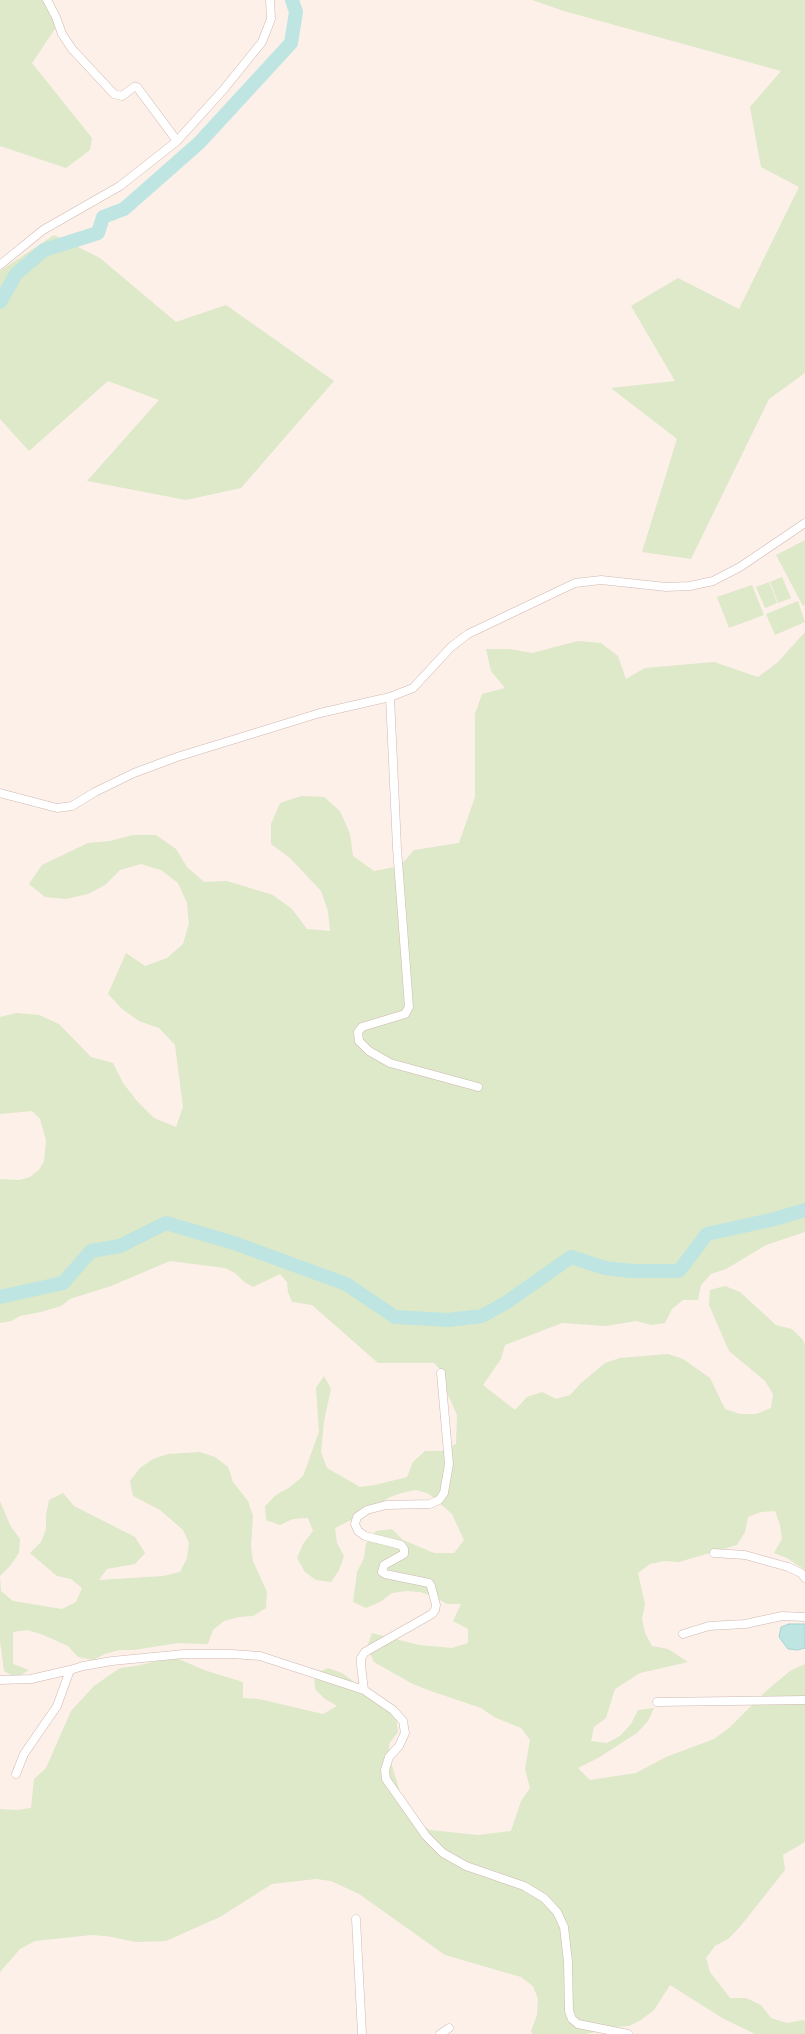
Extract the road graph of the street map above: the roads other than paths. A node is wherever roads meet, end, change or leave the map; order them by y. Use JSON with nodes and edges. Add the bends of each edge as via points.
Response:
{"nodes":[{"id":1,"x":47,"y":0,"type":"edge"},
{"id":2,"x":270,"y":0,"type":"edge"},
{"id":3,"x":177,"y":141,"type":"junction"},
{"id":4,"x":0,"y":265,"type":"edge"},
{"id":5,"x":805,"y":522,"type":"edge"},
{"id":6,"x":390,"y":697,"type":"junction"},
{"id":7,"x":0,"y":793,"type":"edge"},
{"id":8,"x":478,"y":1087,"type":"dead end"},
{"id":9,"x":441,"y":1373,"type":"dead end"},
{"id":10,"x":714,"y":1552,"type":"dead end"},
{"id":11,"x":805,"y":1578,"type":"edge"},
{"id":12,"x":805,"y":1617,"type":"edge"},
{"id":13,"x":683,"y":1634,"type":"dead end"},
{"id":14,"x":70,"y":1670,"type":"junction"},
{"id":15,"x":0,"y":1680,"type":"edge"},
{"id":16,"x":364,"y":1690,"type":"junction"},
{"id":17,"x":805,"y":1700,"type":"edge"},
{"id":18,"x":657,"y":1702,"type":"dead end"},
{"id":19,"x":16,"y":1774,"type":"dead end"},
{"id":20,"x":356,"y":1919,"type":"dead end"},
{"id":21,"x":449,"y":2028,"type":"dead end"},
{"id":22,"x":362,"y":2034,"type":"edge"},
{"id":23,"x":440,"y":2034,"type":"edge"},
{"id":24,"x":628,"y":2034,"type":"edge"}],
"edges":[{"from":1,"to":3,"type":"street","via":[[72,49],[117,96],[137,87]]},
{"from":2,"to":3,"type":"street","via":[[271,19],[262,42]]},
{"from":3,"to":4,"type":"street","via":[[120,186],[43,230]]},
{"from":5,"to":6,"type":"street","via":[[713,582],[666,587],[601,580],[575,582],[468,634],[412,688]]},
{"from":6,"to":7,"type":"street","via":[[320,713],[177,757],[134,773],[72,806],[57,808]]},
{"from":6,"to":8,"type":"street","via":[[409,1007],[405,1014],[362,1027],[358,1032],[359,1042],[390,1063]]},
{"from":9,"to":16,"type":"street","via":[[449,1464],[444,1493],[430,1504],[386,1505],[368,1510],[357,1517],[355,1524],[365,1536],[401,1544],[404,1554],[384,1565],[382,1572],[429,1583],[435,1610],[365,1652],[361,1658]]},
{"from":10,"to":11,"type":"street","via":[[745,1555],[788,1567]]},
{"from":12,"to":13,"type":"street","via":[[782,1616],[745,1624],[709,1626]]},
{"from":14,"to":15,"type":"street","via":[[31,1679]]},
{"from":14,"to":16,"type":"street","via":[[142,1658],[232,1654],[260,1656]]},
{"from":14,"to":19,"type":"street","via":[[57,1706],[24,1754]]},
{"from":16,"to":24,"type":"street","via":[[394,1710],[403,1721],[405,1732],[389,1758],[386,1779],[426,1836],[443,1853],[466,1866],[524,1886],[544,1898],[557,1912],[564,1927],[572,2019],[578,2024]]},
{"from":17,"to":18,"type":"street"},
{"from":20,"to":22,"type":"street"},
{"from":21,"to":23,"type":"street"}]}
